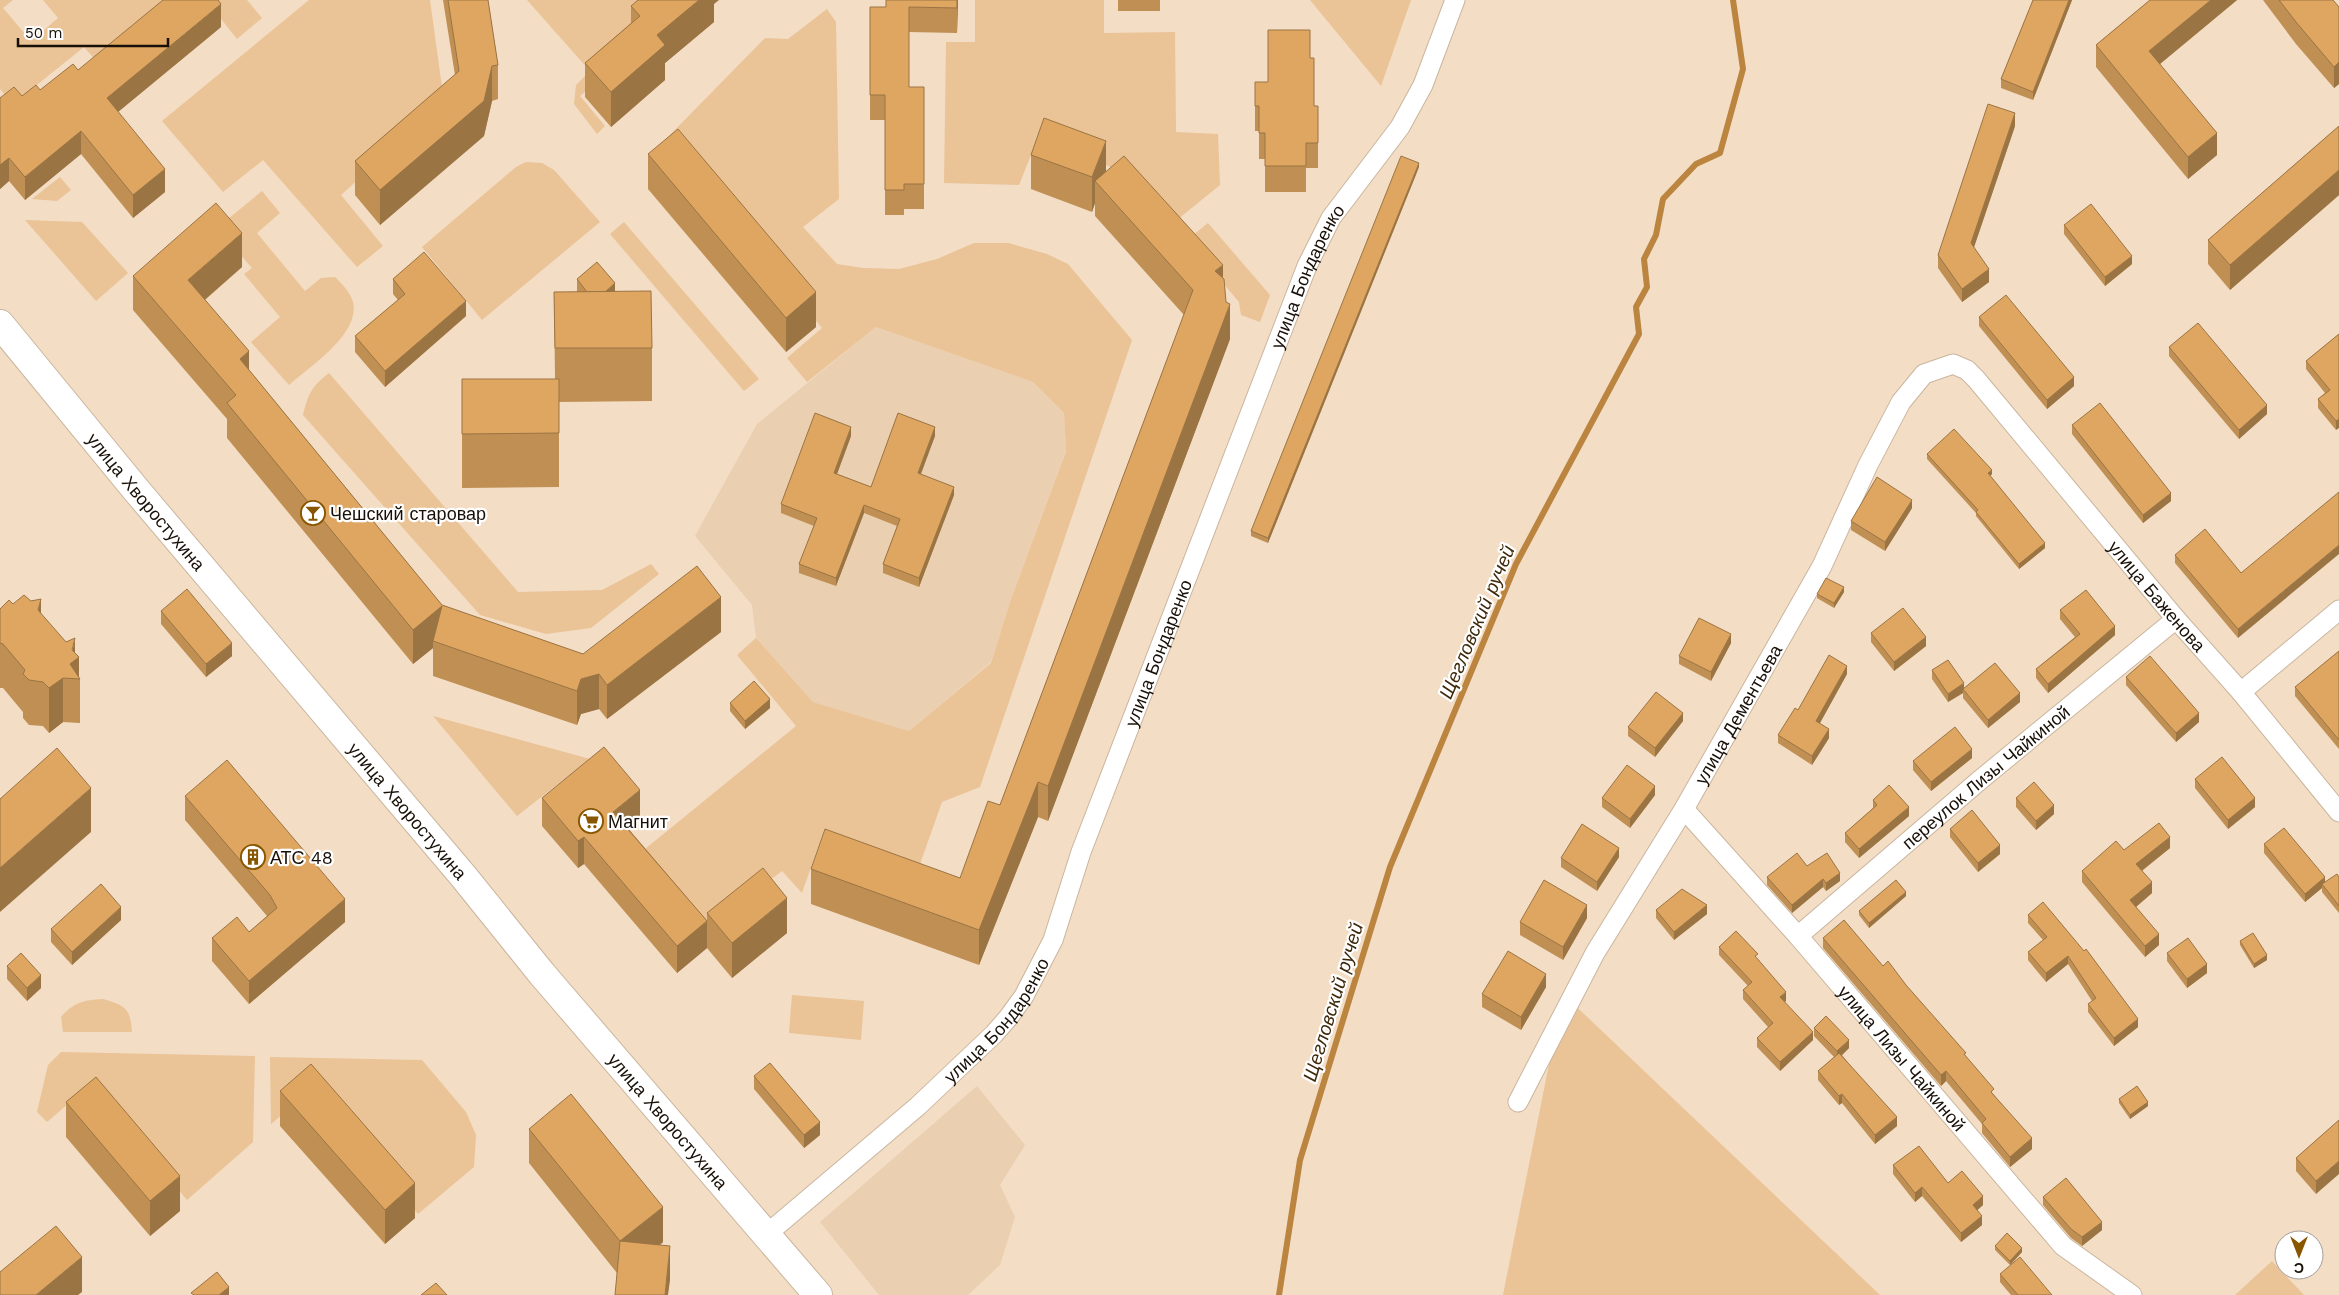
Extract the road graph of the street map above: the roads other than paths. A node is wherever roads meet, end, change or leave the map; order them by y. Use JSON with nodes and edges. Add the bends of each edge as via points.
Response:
{"nodes":[{"id":1,"x":1455,"y":0,"type":"edge"},
{"id":2,"x":0,"y":324,"type":"edge"},
{"id":3,"x":1976,"y":379,"type":"joint"},
{"id":4,"x":2339,"y":610,"type":"edge"},
{"id":5,"x":2176,"y":618,"type":"junction"},
{"id":6,"x":2241,"y":692,"type":"junction"},
{"id":7,"x":1684,"y":808,"type":"junction"},
{"id":8,"x":2339,"y":812,"type":"edge"},
{"id":9,"x":1798,"y":936,"type":"junction"},
{"id":10,"x":1518,"y":1102,"type":"dead end"},
{"id":11,"x":767,"y":1234,"type":"junction"},
{"id":12,"x":818,"y":1295,"type":"edge"},
{"id":13,"x":2132,"y":1295,"type":"edge"}],
"edges":[{"from":1,"to":11,"type":"street","name":"улица Бондаренко","via":[[1423,85],[1400,127],[1331,218],[1307,266],[1081,852],[1053,940],[1024,996],[994,1034],[918,1106]]},
{"from":2,"to":11,"type":"street","name":"улица Хворостухина","via":[[542,974]]},
{"from":3,"to":5,"type":"street","name":"улица Баженова"},
{"from":3,"to":7,"type":"street","name":"улица Дементьева","via":[[1967,370],[1953,364],[1924,374],[1901,402],[1822,566]]},
{"from":4,"to":6,"type":"street"},
{"from":5,"to":6,"type":"street","name":"улица Баженова"},
{"from":5,"to":9,"type":"street","name":"переулок Лизы Чайкиной"},
{"from":6,"to":8,"type":"street","name":"улица Баженова"},
{"from":7,"to":9,"type":"street","name":"улица Лизы Чайкиной"},
{"from":7,"to":10,"type":"street","name":"улица Дементьева","via":[[1595,953]]},
{"from":9,"to":13,"type":"street","name":"улица Лизы Чайкиной","via":[[2063,1246]]},
{"from":11,"to":12,"type":"street","name":"улица Хворостухина"}]}
